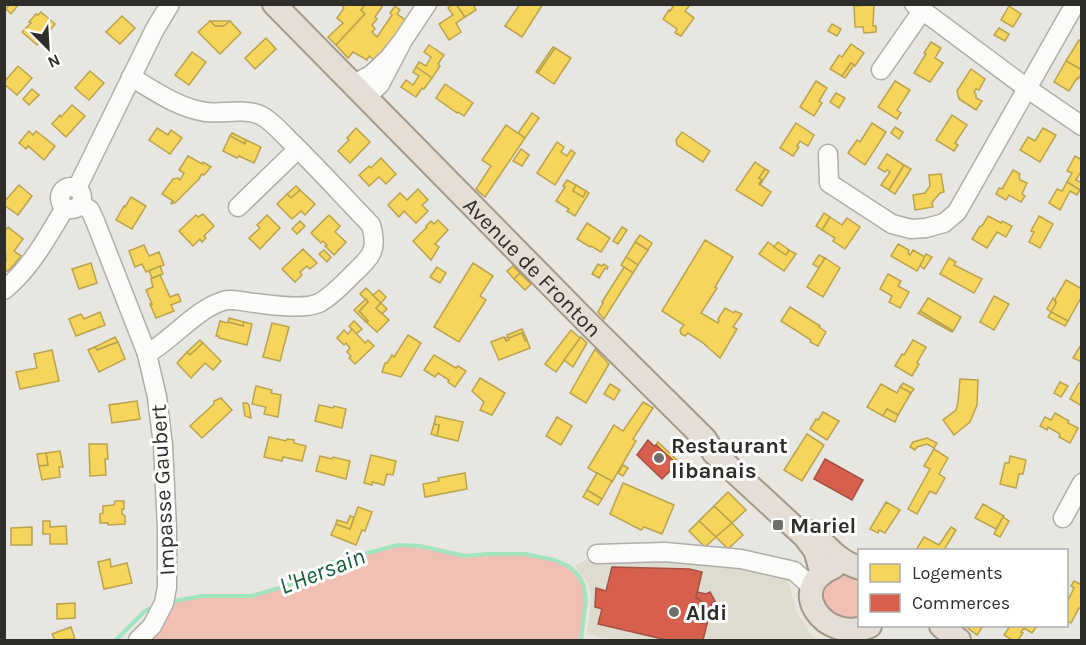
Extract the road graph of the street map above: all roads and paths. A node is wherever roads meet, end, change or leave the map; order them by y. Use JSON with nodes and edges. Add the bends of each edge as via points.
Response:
{"nodes":[{"id":1,"x":170,"y":4,"type":"edge"},
{"id":2,"x":177,"y":4,"type":"edge"},
{"id":3,"x":274,"y":4,"type":"edge"},
{"id":4,"x":286,"y":4,"type":"edge"},
{"id":5,"x":426,"y":4,"type":"edge"},
{"id":6,"x":1075,"y":4,"type":"edge"},
{"id":7,"x":918,"y":8,"type":"edge"},
{"id":8,"x":155,"y":29,"type":"junction"},
{"id":9,"x":881,"y":70,"type":"dead end"},
{"id":10,"x":131,"y":77,"type":"junction"},
{"id":11,"x":1028,"y":89,"type":"junction"},
{"id":12,"x":363,"y":93,"type":"junction"},
{"id":13,"x":1082,"y":126,"type":"edge"},
{"id":14,"x":298,"y":149,"type":"junction"},
{"id":15,"x":828,"y":154,"type":"dead end"},
{"id":16,"x":74,"y":200,"type":"junction"},
{"id":17,"x":238,"y":207,"type":"dead end"},
{"id":18,"x":4,"y":290,"type":"edge"},
{"id":19,"x":147,"y":354,"type":"junction"},
{"id":20,"x":703,"y":437,"type":"junction"},
{"id":21,"x":1082,"y":483,"type":"edge"},
{"id":22,"x":1063,"y":518,"type":"dead end"},
{"id":23,"x":597,"y":554,"type":"dead end"},
{"id":24,"x":855,"y":566,"type":"edge"},
{"id":25,"x":818,"y":581,"type":"junction"},
{"id":26,"x":942,"y":627,"type":"edge"},
{"id":27,"x":863,"y":633,"type":"edge"},
{"id":28,"x":138,"y":640,"type":"edge"},
{"id":29,"x":959,"y":640,"type":"edge"}],
"edges":[{"from":1,"to":8,"type":"street"},
{"from":2,"to":8,"type":"street"},
{"from":3,"to":12,"type":"main road","name":"Avenue de Fronton"},
{"from":4,"to":12,"type":"main road","name":"Avenue de Fronton"},
{"from":5,"to":12,"type":"street","via":[[380,84]]},
{"from":6,"to":11,"type":"street"},
{"from":7,"to":9,"type":"street"},
{"from":7,"to":11,"type":"street"},
{"from":8,"to":10,"type":"street"},
{"from":10,"to":14,"type":"street","via":[[189,109],[259,115]]},
{"from":10,"to":16,"type":"street"},
{"from":11,"to":13,"type":"street"},
{"from":11,"to":15,"type":"street","via":[[957,212],[944,223],[911,229],[892,224],[829,183]]},
{"from":12,"to":20,"type":"main road","name":"Avenue de Fronton"},
{"from":14,"to":17,"type":"street"},
{"from":14,"to":19,"type":"street","via":[[371,225],[374,249],[369,259],[319,303],[291,306],[225,300],[206,308]]},
{"from":16,"to":18,"type":"street","via":[[27,268]]},
{"from":16,"to":19,"type":"street","name":"Impasse Gaubert","via":[[90,210]]},
{"from":19,"to":28,"type":"street","name":"Impasse Gaubert","via":[[163,445],[167,587],[152,626]]},
{"from":20,"to":24,"type":"main road","name":"Avenue de Fronton","via":[[720,446],[831,551]]},
{"from":20,"to":25,"type":"main road","name":"Avenue de Fronton","via":[[714,453],[812,544],[818,557]]},
{"from":21,"to":22,"type":"street"},
{"from":23,"to":25,"type":"street","via":[[665,552],[741,559],[794,571]]},
{"from":24,"to":25,"type":"main road","name":"Avenue de Fronton","via":[[835,567]]},
{"from":25,"to":27,"type":"main road","name":"Avenue de Fronton","via":[[811,598],[817,620],[842,635]]},
{"from":26,"to":29,"type":"main road"}]}
